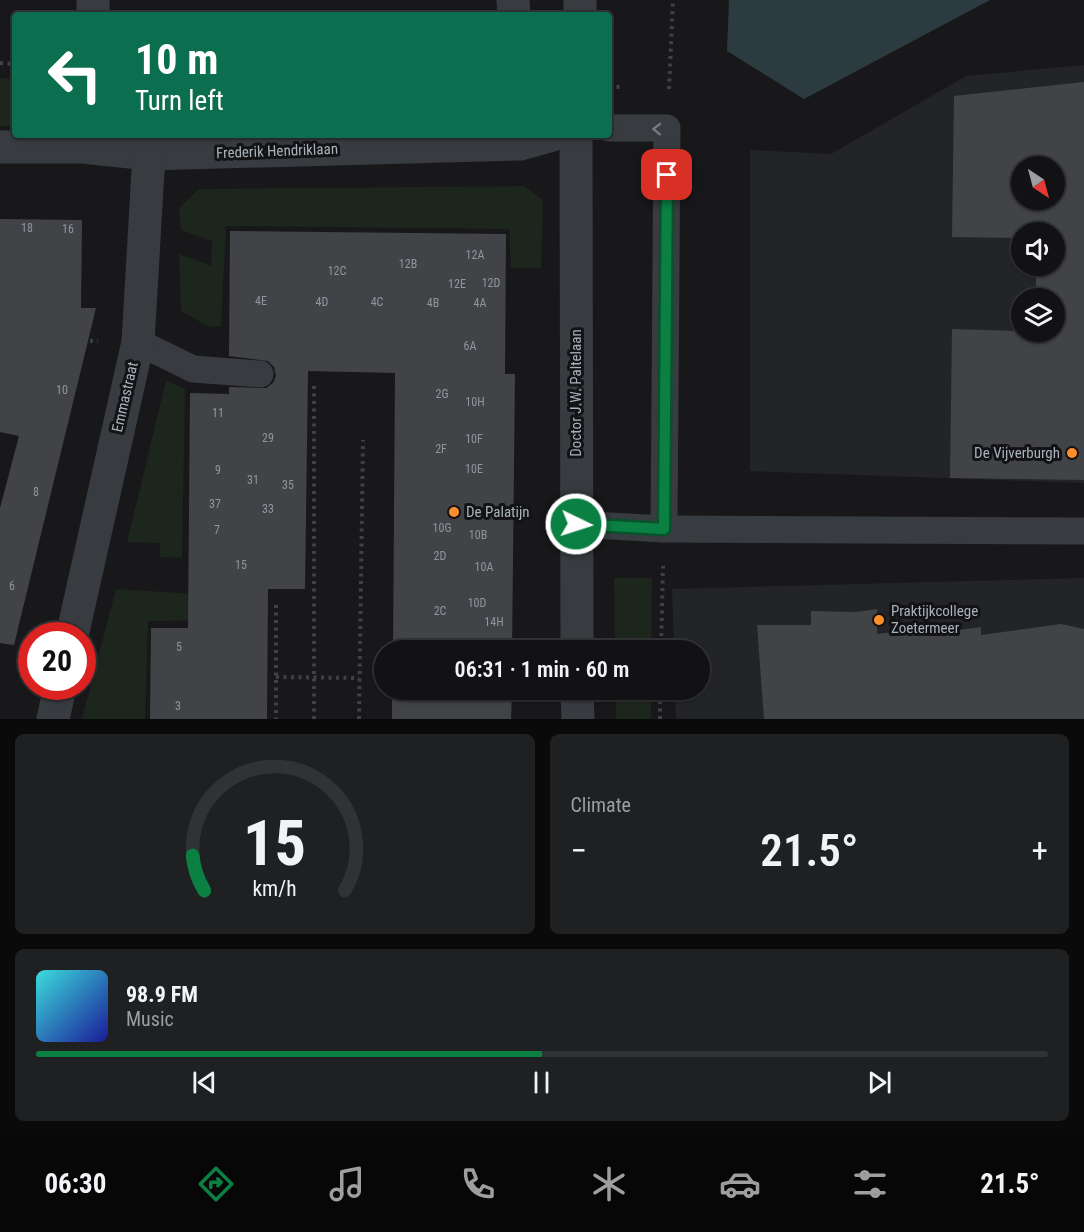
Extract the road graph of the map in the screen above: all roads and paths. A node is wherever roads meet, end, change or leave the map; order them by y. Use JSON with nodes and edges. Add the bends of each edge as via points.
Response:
{"nodes":[{"id":1,"x":672,"y":0,"type":"edge"},
{"id":2,"x":612,"y":128,"type":"edge"},
{"id":3,"x":667,"y":128,"type":"junction"},
{"id":4,"x":576,"y":138,"type":"edge"},
{"id":5,"x":520,"y":140,"type":"edge"},
{"id":6,"x":83,"y":141,"type":"edge"},
{"id":7,"x":0,"y":147,"type":"edge"},
{"id":8,"x":150,"y":154,"type":"junction"},
{"id":9,"x":0,"y":337,"type":"edge"},
{"id":10,"x":138,"y":342,"type":"junction"},
{"id":11,"x":260,"y":374,"type":"dead end"},
{"id":12,"x":314,"y":383,"type":"dead end"},
{"id":13,"x":363,"y":440,"type":"dead end"},
{"id":14,"x":576,"y":524,"type":"junction"},
{"id":15,"x":664,"y":529,"type":"junction"},
{"id":16,"x":1084,"y":531,"type":"edge"},
{"id":17,"x":276,"y":605,"type":"dead end"},
{"id":18,"x":75,"y":622,"type":"edge"},
{"id":19,"x":577,"y":640,"type":"edge"},
{"id":20,"x":661,"y":640,"type":"edge"},
{"id":21,"x":276,"y":677,"type":"junction"},
{"id":22,"x":314,"y":677,"type":"junction"},
{"id":23,"x":359,"y":678,"type":"junction"},
{"id":24,"x":57,"y":700,"type":"edge"},
{"id":25,"x":577,"y":700,"type":"edge"},
{"id":26,"x":660,"y":700,"type":"edge"},
{"id":27,"x":53,"y":719,"type":"edge"},
{"id":28,"x":276,"y":719,"type":"edge"},
{"id":29,"x":314,"y":719,"type":"edge"},
{"id":30,"x":359,"y":719,"type":"edge"},
{"id":31,"x":578,"y":719,"type":"edge"},
{"id":32,"x":660,"y":719,"type":"edge"}],
"edges":[{"from":1,"to":3,"type":"path"},
{"from":3,"to":2,"type":"lane","one_way":true},
{"from":3,"to":15,"type":"lane"},
{"from":4,"to":14,"type":"street","name":"Doctor J.W. Paltelaan"},
{"from":5,"to":8,"type":"street","name":"Frederik Hendriklaan"},
{"from":6,"to":7,"type":"street","name":"Frederik Hendriklaan"},
{"from":6,"to":8,"type":"street","name":"Frederik Hendriklaan"},
{"from":8,"to":10,"type":"street","name":"Emmastraat"},
{"from":9,"to":10,"type":"path"},
{"from":10,"to":11,"type":"lane","via":[[193,369]]},
{"from":10,"to":18,"type":"street","name":"Emmastraat"},
{"from":12,"to":22,"type":"path"},
{"from":13,"to":23,"type":"path"},
{"from":14,"to":15,"type":"lane"},
{"from":14,"to":19,"type":"street","name":"Doctor J.W. Paltelaan"},
{"from":15,"to":16,"type":"lane"},
{"from":15,"to":20,"type":"path"},
{"from":17,"to":21,"type":"path"},
{"from":21,"to":22,"type":"path"},
{"from":21,"to":28,"type":"path"},
{"from":22,"to":23,"type":"path"},
{"from":22,"to":29,"type":"path"},
{"from":23,"to":30,"type":"path"},
{"from":24,"to":27,"type":"street"},
{"from":25,"to":31,"type":"street"},
{"from":26,"to":32,"type":"path"}]}
